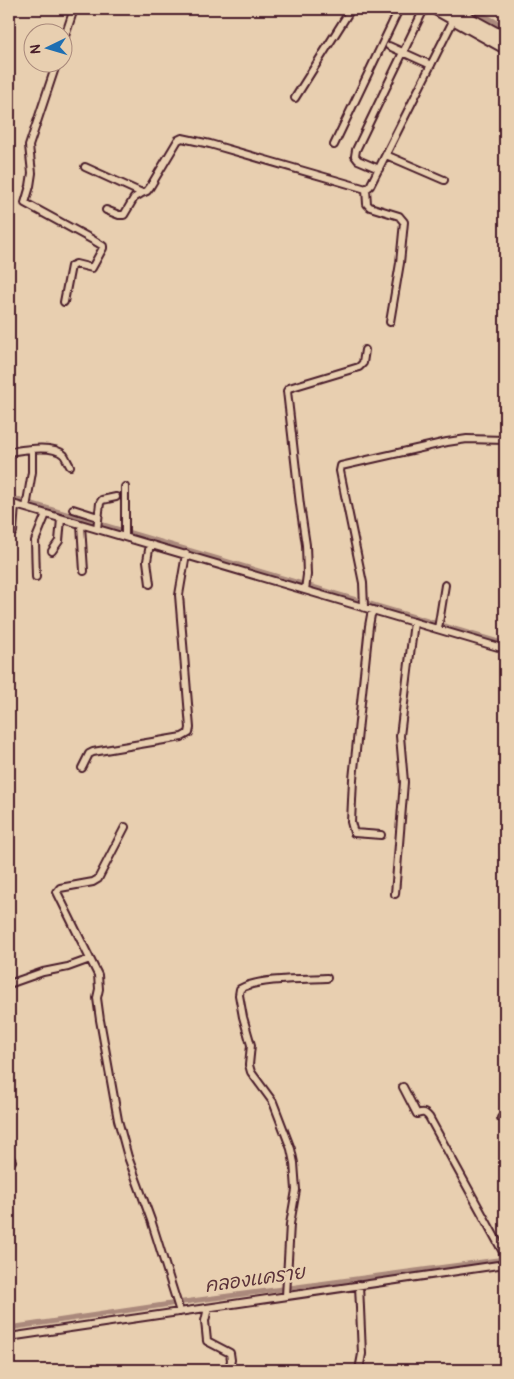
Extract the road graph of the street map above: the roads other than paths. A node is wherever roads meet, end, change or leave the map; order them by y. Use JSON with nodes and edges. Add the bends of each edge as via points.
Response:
{"nodes":[{"id":1,"x":74,"y":9,"type":"edge"},
{"id":2,"x":351,"y":9,"type":"edge"},
{"id":3,"x":399,"y":9,"type":"edge"},
{"id":4,"x":424,"y":9,"type":"edge"},
{"id":5,"x":435,"y":9,"type":"edge"},
{"id":6,"x":453,"y":14,"type":"edge"},
{"id":7,"x":70,"y":22,"type":"edge"},
{"id":8,"x":505,"y":38,"type":"edge"},
{"id":9,"x":389,"y":46,"type":"dead end"},
{"id":10,"x":505,"y":48,"type":"edge"},
{"id":11,"x":402,"y":52,"type":"junction"},
{"id":12,"x":431,"y":65,"type":"junction"},
{"id":13,"x":54,"y":72,"type":"edge"},
{"id":14,"x":295,"y":98,"type":"dead end"},
{"id":15,"x":334,"y":145,"type":"dead end"},
{"id":16,"x":386,"y":155,"type":"junction"},
{"id":17,"x":85,"y":167,"type":"dead end"},
{"id":18,"x":379,"y":169,"type":"junction"},
{"id":19,"x":444,"y":180,"type":"dead end"},
{"id":20,"x":366,"y":189,"type":"junction"},
{"id":21,"x":142,"y":193,"type":"junction"},
{"id":22,"x":106,"y":210,"type":"dead end"},
{"id":23,"x":64,"y":302,"type":"dead end"},
{"id":24,"x":390,"y":322,"type":"dead end"},
{"id":25,"x":365,"y":350,"type":"dead end"},
{"id":26,"x":505,"y":440,"type":"edge"},
{"id":27,"x":32,"y":450,"type":"junction"},
{"id":28,"x":9,"y":452,"type":"edge"},
{"id":29,"x":70,"y":466,"type":"dead end"},
{"id":30,"x":125,"y":487,"type":"dead end"},
{"id":31,"x":116,"y":497,"type":"dead end"},
{"id":32,"x":12,"y":504,"type":"edge"},
{"id":33,"x":26,"y":504,"type":"junction"},
{"id":34,"x":73,"y":510,"type":"dead end"},
{"id":35,"x":46,"y":514,"type":"junction"},
{"id":36,"x":98,"y":517,"type":"junction"},
{"id":37,"x":61,"y":518,"type":"junction"},
{"id":38,"x":81,"y":524,"type":"junction"},
{"id":39,"x":97,"y":529,"type":"junction"},
{"id":40,"x":12,"y":532,"type":"dead end"},
{"id":41,"x":125,"y":537,"type":"junction"},
{"id":42,"x":150,"y":544,"type":"junction"},
{"id":43,"x":52,"y":551,"type":"dead end"},
{"id":44,"x":186,"y":554,"type":"junction"},
{"id":45,"x":84,"y":571,"type":"dead end"},
{"id":46,"x":36,"y":576,"type":"dead end"},
{"id":47,"x":150,"y":584,"type":"dead end"},
{"id":48,"x":305,"y":586,"type":"junction"},
{"id":49,"x":445,"y":586,"type":"dead end"},
{"id":50,"x":365,"y":603,"type":"junction"},
{"id":51,"x":374,"y":610,"type":"junction"},
{"id":52,"x":414,"y":622,"type":"junction"},
{"id":53,"x":439,"y":625,"type":"junction"},
{"id":54,"x":505,"y":649,"type":"edge"},
{"id":55,"x":82,"y":768,"type":"dead end"},
{"id":56,"x":125,"y":826,"type":"dead end"},
{"id":57,"x":381,"y":835,"type":"dead end"},
{"id":58,"x":395,"y":894,"type":"dead end"},
{"id":59,"x":90,"y":959,"type":"junction"},
{"id":60,"x":327,"y":978,"type":"dead end"},
{"id":61,"x":9,"y":984,"type":"edge"},
{"id":62,"x":403,"y":1087,"type":"dead end"},
{"id":63,"x":505,"y":1262,"type":"edge"},
{"id":64,"x":359,"y":1285,"type":"junction"},
{"id":65,"x":286,"y":1293,"type":"junction"},
{"id":66,"x":208,"y":1308,"type":"junction"},
{"id":67,"x":179,"y":1310,"type":"junction"},
{"id":68,"x":9,"y":1337,"type":"edge"},
{"id":69,"x":228,"y":1370,"type":"edge"},
{"id":70,"x":359,"y":1370,"type":"edge"}],
"edges":[{"from":1,"to":7,"type":"street"},
{"from":2,"to":14,"type":"street"},
{"from":3,"to":15,"type":"street"},
{"from":4,"to":11,"type":"street"},
{"from":5,"to":6,"type":"main road"},
{"from":6,"to":8,"type":"main road"},
{"from":6,"to":10,"type":"main road"},
{"from":6,"to":12,"type":"street"},
{"from":9,"to":11,"type":"street"},
{"from":11,"to":12,"type":"street"},
{"from":11,"to":18,"type":"street","via":[[356,150],[358,160]]},
{"from":12,"to":16,"type":"street"},
{"from":13,"to":23,"type":"street","via":[[29,146],[32,173],[25,203],[103,246],[92,268],[71,266]]},
{"from":16,"to":18,"type":"street"},
{"from":16,"to":19,"type":"street"},
{"from":17,"to":21,"type":"street"},
{"from":18,"to":20,"type":"street"},
{"from":20,"to":21,"type":"street","via":[[182,138],[150,187]]},
{"from":20,"to":24,"type":"street","via":[[370,207],[399,216],[404,222]]},
{"from":21,"to":22,"type":"street","via":[[134,198],[124,215]]},
{"from":25,"to":48,"type":"street","via":[[359,367],[286,391],[306,545]]},
{"from":26,"to":50,"type":"street","via":[[447,442],[341,466]]},
{"from":27,"to":28,"type":"street"},
{"from":27,"to":29,"type":"street","via":[[43,448],[58,452],[64,455]]},
{"from":27,"to":33,"type":"street"},
{"from":30,"to":41,"type":"street"},
{"from":31,"to":36,"type":"street","via":[[102,500]]},
{"from":32,"to":33,"type":"street"},
{"from":32,"to":40,"type":"street"},
{"from":33,"to":35,"type":"street"},
{"from":34,"to":36,"type":"street"},
{"from":35,"to":37,"type":"street"},
{"from":35,"to":46,"type":"street","via":[[35,541]]},
{"from":36,"to":39,"type":"street"},
{"from":37,"to":38,"type":"street"},
{"from":37,"to":43,"type":"street","via":[[59,541]]},
{"from":38,"to":39,"type":"street"},
{"from":38,"to":45,"type":"street"},
{"from":39,"to":41,"type":"street"},
{"from":41,"to":42,"type":"street"},
{"from":42,"to":44,"type":"street"},
{"from":42,"to":47,"type":"street","via":[[147,561]]},
{"from":44,"to":48,"type":"street"},
{"from":44,"to":55,"type":"street","via":[[179,595],[189,733],[182,737],[93,752]]},
{"from":48,"to":50,"type":"street"},
{"from":49,"to":53,"type":"street"},
{"from":50,"to":51,"type":"street"},
{"from":51,"to":52,"type":"street"},
{"from":51,"to":57,"type":"street","via":[[369,626],[351,822],[354,833]]},
{"from":52,"to":53,"type":"street"},
{"from":52,"to":58,"type":"street","via":[[400,736],[404,782]]},
{"from":53,"to":54,"type":"street"},
{"from":56,"to":59,"type":"street","via":[[98,879],[60,888],[57,892]]},
{"from":59,"to":61,"type":"street"},
{"from":59,"to":67,"type":"street","via":[[98,975],[100,1020],[120,1127]]},
{"from":60,"to":65,"type":"street","via":[[259,982],[246,985],[240,989],[239,995],[251,1045],[252,1072],[274,1102],[294,1163],[296,1190]]},
{"from":62,"to":63,"type":"street","via":[[417,1114],[422,1112],[429,1117],[503,1252]]},
{"from":63,"to":64,"type":"street"},
{"from":64,"to":65,"type":"street"},
{"from":64,"to":70,"type":"street","via":[[362,1354]]},
{"from":65,"to":66,"type":"street"},
{"from":66,"to":67,"type":"street"},
{"from":66,"to":69,"type":"street","via":[[205,1321],[207,1341],[230,1352]]},
{"from":67,"to":68,"type":"street"}]}
